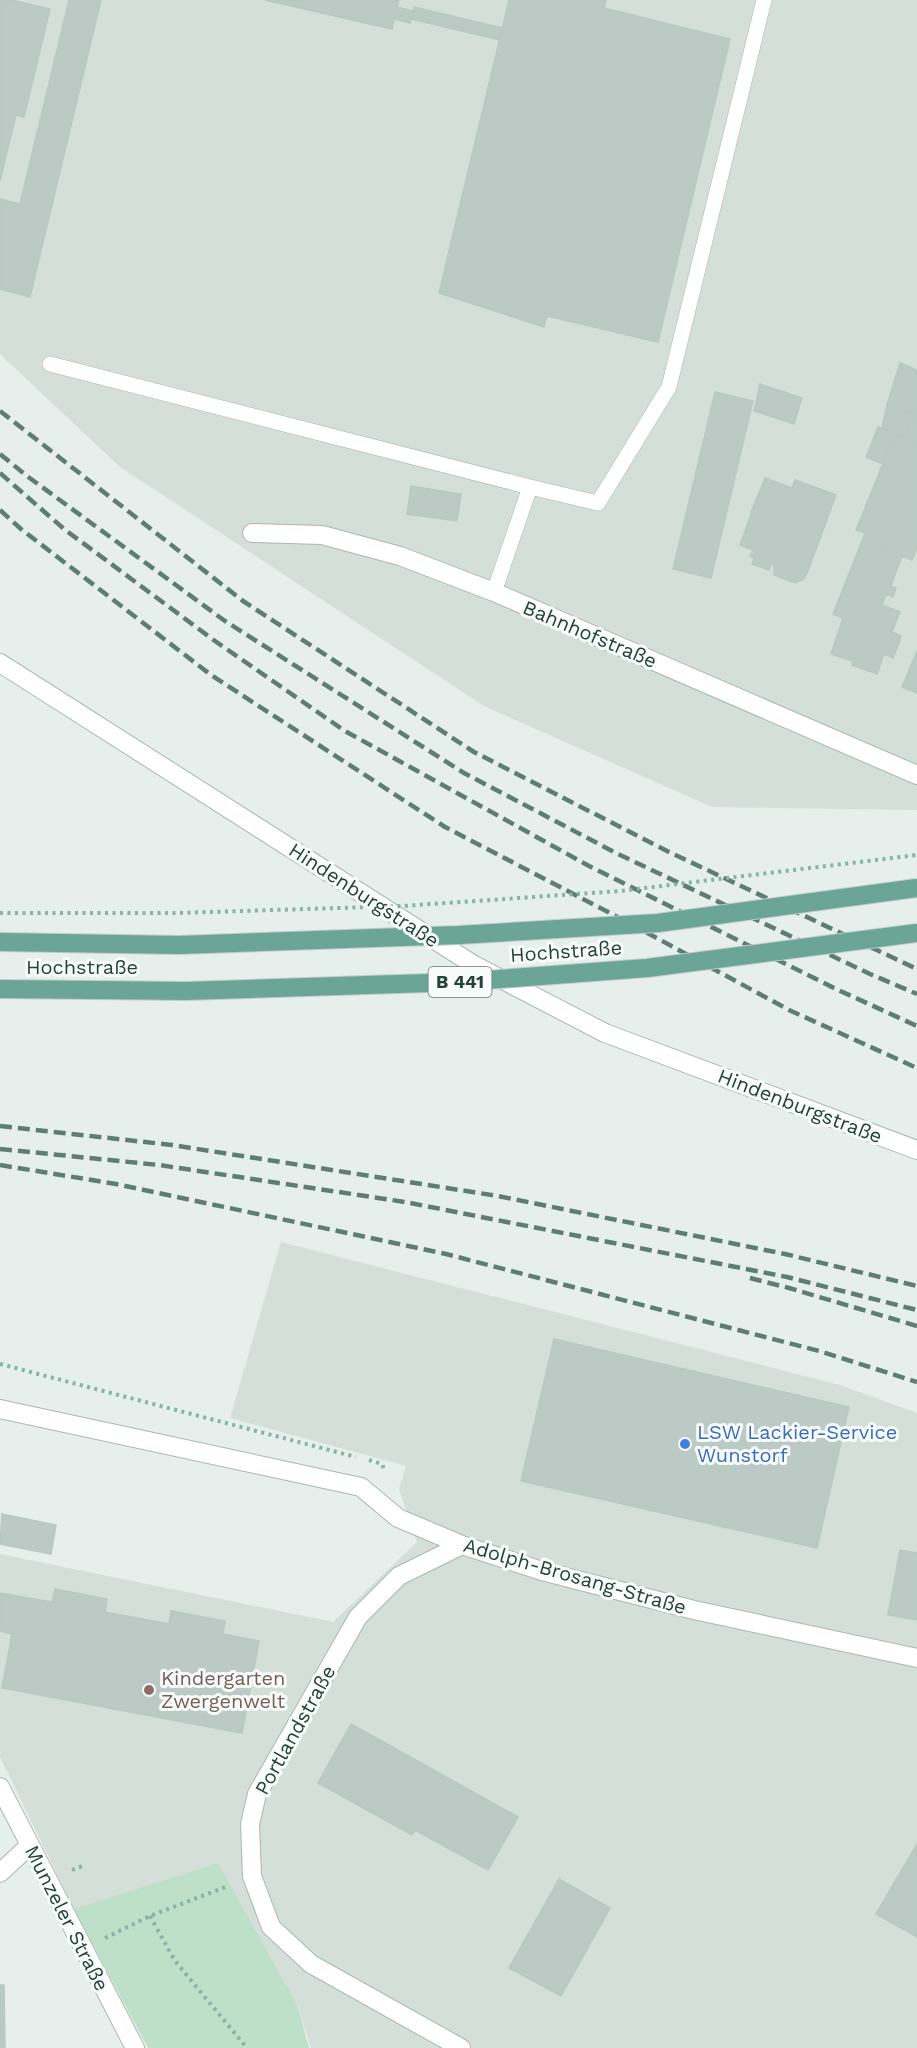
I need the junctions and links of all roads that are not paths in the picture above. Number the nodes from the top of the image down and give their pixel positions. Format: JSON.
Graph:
{"nodes":[{"id":1,"x":764,"y":0,"type":"edge"},
{"id":2,"x":50,"y":364,"type":"dead end"},
{"id":3,"x":531,"y":487,"type":"junction"},
{"id":4,"x":252,"y":533,"type":"dead end"},
{"id":5,"x":494,"y":592,"type":"junction"},
{"id":6,"x":0,"y":663,"type":"edge"},
{"id":7,"x":917,"y":775,"type":"edge"},
{"id":8,"x":917,"y":888,"type":"edge"},
{"id":9,"x":917,"y":933,"type":"edge"},
{"id":10,"x":0,"y":942,"type":"edge"},
{"id":11,"x":0,"y":989,"type":"edge"},
{"id":12,"x":917,"y":1150,"type":"edge"},
{"id":13,"x":0,"y":1409,"type":"edge"},
{"id":14,"x":462,"y":1545,"type":"junction"},
{"id":15,"x":917,"y":1658,"type":"edge"},
{"id":16,"x":0,"y":1787,"type":"edge"},
{"id":17,"x":30,"y":1845,"type":"junction"},
{"id":18,"x":0,"y":1873,"type":"edge"},
{"id":19,"x":135,"y":2048,"type":"edge"},
{"id":20,"x":461,"y":2048,"type":"edge"}],
"edges":[{"from":1,"to":3,"type":"lane"},
{"from":2,"to":3,"type":"lane"},
{"from":3,"to":5,"type":"lane"},
{"from":4,"to":5,"type":"street","name":"Bahnhofstraße"},
{"from":5,"to":7,"type":"street","name":"Bahnhofstraße"},
{"from":6,"to":12,"type":"street","name":"Hindenburgstraße"},
{"from":8,"to":10,"type":"main road","name":"Hochstraße","bridge":true},
{"from":9,"to":11,"type":"main road","name":"Hochstraße","number":"B 441","bridge":true},
{"from":13,"to":14,"type":"street","name":"Adolph-Brosang-Straße"},
{"from":14,"to":15,"type":"street","name":"Adolph-Brosang-Straße"},
{"from":14,"to":20,"type":"street","name":"Portlandstraße"},
{"from":16,"to":17,"type":"street","name":"Munzeler Straße"},
{"from":17,"to":18,"type":"street"},
{"from":17,"to":19,"type":"street","name":"Munzeler Straße"}]}
